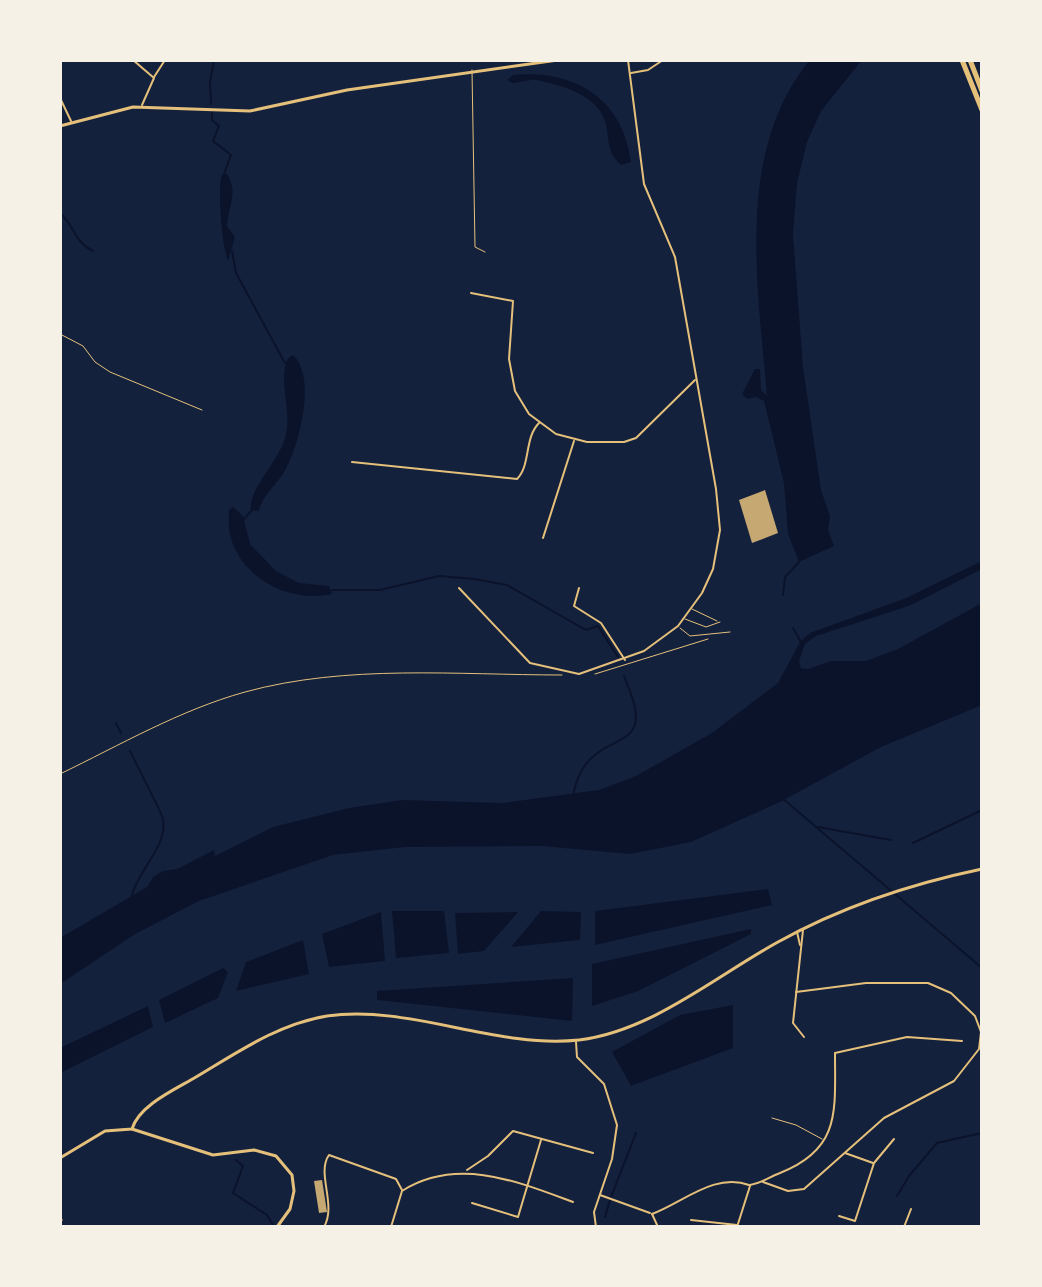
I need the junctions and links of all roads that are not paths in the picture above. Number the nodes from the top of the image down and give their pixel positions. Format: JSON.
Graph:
{"nodes":[{"id":1,"x":133,"y":60,"type":"edge"},
{"id":2,"x":165,"y":60,"type":"edge"},
{"id":3,"x":558,"y":60,"type":"edge"},
{"id":4,"x":577,"y":60,"type":"edge"},
{"id":5,"x":582,"y":60,"type":"edge"},
{"id":6,"x":628,"y":60,"type":"edge"},
{"id":7,"x":663,"y":60,"type":"edge"},
{"id":8,"x":962,"y":60,"type":"edge"},
{"id":9,"x":970,"y":60,"type":"edge"},
{"id":10,"x":472,"y":70,"type":"junction"},
{"id":11,"x":630,"y":73,"type":"junction"},
{"id":12,"x":154,"y":78,"type":"junction"},
{"id":13,"x":982,"y":91,"type":"edge"},
{"id":14,"x":60,"y":98,"type":"edge"},
{"id":15,"x":142,"y":107,"type":"junction"},
{"id":16,"x":982,"y":110,"type":"edge"},
{"id":17,"x":72,"y":123,"type":"junction"},
{"id":18,"x":60,"y":126,"type":"edge"},
{"id":19,"x":485,"y":252,"type":"dead end"},
{"id":20,"x":471,"y":293,"type":"dead end"},
{"id":21,"x":60,"y":334,"type":"edge"},
{"id":22,"x":696,"y":380,"type":"junction"},
{"id":23,"x":202,"y":410,"type":"dead end"},
{"id":24,"x":540,"y":422,"type":"junction"},
{"id":25,"x":575,"y":440,"type":"junction"},
{"id":26,"x":352,"y":462,"type":"dead end"},
{"id":27,"x":543,"y":538,"type":"dead end"},
{"id":28,"x":459,"y":588,"type":"dead end"},
{"id":29,"x":579,"y":588,"type":"dead end"},
{"id":30,"x":692,"y":609,"type":"junction"},
{"id":31,"x":685,"y":619,"type":"junction"},
{"id":32,"x":678,"y":626,"type":"junction"},
{"id":33,"x":730,"y":632,"type":"dead end"},
{"id":34,"x":625,"y":660,"type":"junction"},
{"id":35,"x":982,"y":869,"type":"edge"},
{"id":36,"x":804,"y":928,"type":"junction"},
{"id":37,"x":797,"y":932,"type":"junction"},
{"id":38,"x":801,"y":946,"type":"junction"},
{"id":39,"x":796,"y":992,"type":"junction"},
{"id":40,"x":804,"y":1037,"type":"dead end"},
{"id":41,"x":576,"y":1040,"type":"junction"},
{"id":42,"x":962,"y":1041,"type":"dead end"},
{"id":43,"x":772,"y":1118,"type":"dead end"},
{"id":44,"x":132,"y":1129,"type":"junction"},
{"id":45,"x":541,"y":1139,"type":"junction"},
{"id":46,"x":894,"y":1139,"type":"dead end"},
{"id":47,"x":825,"y":1141,"type":"junction"},
{"id":48,"x":593,"y":1153,"type":"dead end"},
{"id":49,"x":845,"y":1153,"type":"junction"},
{"id":50,"x":60,"y":1158,"type":"edge"},
{"id":51,"x":874,"y":1163,"type":"junction"},
{"id":52,"x":466,"y":1171,"type":"junction"},
{"id":53,"x":763,"y":1182,"type":"junction"},
{"id":54,"x":750,"y":1185,"type":"junction"},
{"id":55,"x":528,"y":1186,"type":"junction"},
{"id":56,"x":402,"y":1191,"type":"junction"},
{"id":57,"x":600,"y":1195,"type":"junction"},
{"id":58,"x":573,"y":1202,"type":"dead end"},
{"id":59,"x":472,"y":1203,"type":"dead end"},
{"id":60,"x":911,"y":1209,"type":"dead end"},
{"id":61,"x":652,"y":1214,"type":"junction"},
{"id":62,"x":839,"y":1216,"type":"dead end"},
{"id":63,"x":691,"y":1220,"type":"dead end"},
{"id":64,"x":737,"y":1226,"type":"edge"},
{"id":65,"x":277,"y":1227,"type":"edge"},
{"id":66,"x":324,"y":1227,"type":"edge"},
{"id":67,"x":391,"y":1227,"type":"edge"},
{"id":68,"x":596,"y":1227,"type":"edge"},
{"id":69,"x":658,"y":1227,"type":"edge"},
{"id":70,"x":904,"y":1227,"type":"edge"}],
"edges":[{"from":1,"to":12,"type":"street"},
{"from":2,"to":12,"type":"street"},
{"from":3,"to":10,"type":"main road"},
{"from":4,"to":5,"type":"lane"},
{"from":6,"to":11,"type":"street"},
{"from":7,"to":11,"type":"street"},
{"from":8,"to":16,"type":"highway"},
{"from":9,"to":13,"type":"highway"},
{"from":10,"to":15,"type":"main road"},
{"from":10,"to":19,"type":"lane"},
{"from":11,"to":22,"type":"street"},
{"from":12,"to":15,"type":"street"},
{"from":14,"to":17,"type":"street"},
{"from":15,"to":17,"type":"main road"},
{"from":17,"to":18,"type":"main road"},
{"from":20,"to":24,"type":"street"},
{"from":21,"to":23,"type":"lane"},
{"from":22,"to":25,"type":"street"},
{"from":22,"to":30,"type":"street"},
{"from":24,"to":25,"type":"street"},
{"from":24,"to":26,"type":"street"},
{"from":25,"to":27,"type":"street"},
{"from":28,"to":34,"type":"street"},
{"from":29,"to":34,"type":"street"},
{"from":30,"to":31,"type":"street"},
{"from":30,"to":31,"type":"lane"},
{"from":31,"to":32,"type":"street"},
{"from":32,"to":33,"type":"lane"},
{"from":32,"to":34,"type":"street"},
{"from":35,"to":36,"type":"main road"},
{"from":36,"to":37,"type":"main road"},
{"from":36,"to":38,"type":"street"},
{"from":37,"to":38,"type":"street"},
{"from":37,"to":41,"type":"main road"},
{"from":38,"to":39,"type":"street"},
{"from":39,"to":40,"type":"street"},
{"from":39,"to":49,"type":"street"},
{"from":41,"to":44,"type":"main road"},
{"from":41,"to":57,"type":"street"},
{"from":42,"to":47,"type":"street"},
{"from":43,"to":47,"type":"lane"},
{"from":44,"to":50,"type":"main road"},
{"from":44,"to":65,"type":"main road"},
{"from":45,"to":48,"type":"street"},
{"from":45,"to":52,"type":"street"},
{"from":45,"to":55,"type":"street"},
{"from":46,"to":51,"type":"street"},
{"from":47,"to":53,"type":"street"},
{"from":49,"to":51,"type":"street"},
{"from":49,"to":53,"type":"street"},
{"from":51,"to":62,"type":"street"},
{"from":52,"to":55,"type":"street"},
{"from":52,"to":56,"type":"street"},
{"from":53,"to":54,"type":"street"},
{"from":54,"to":61,"type":"street"},
{"from":54,"to":64,"type":"street"},
{"from":55,"to":58,"type":"street"},
{"from":55,"to":59,"type":"street"},
{"from":56,"to":66,"type":"street"},
{"from":56,"to":67,"type":"street"},
{"from":57,"to":61,"type":"street"},
{"from":57,"to":68,"type":"street"},
{"from":60,"to":70,"type":"street"},
{"from":61,"to":69,"type":"street"},
{"from":63,"to":64,"type":"street"}]}
